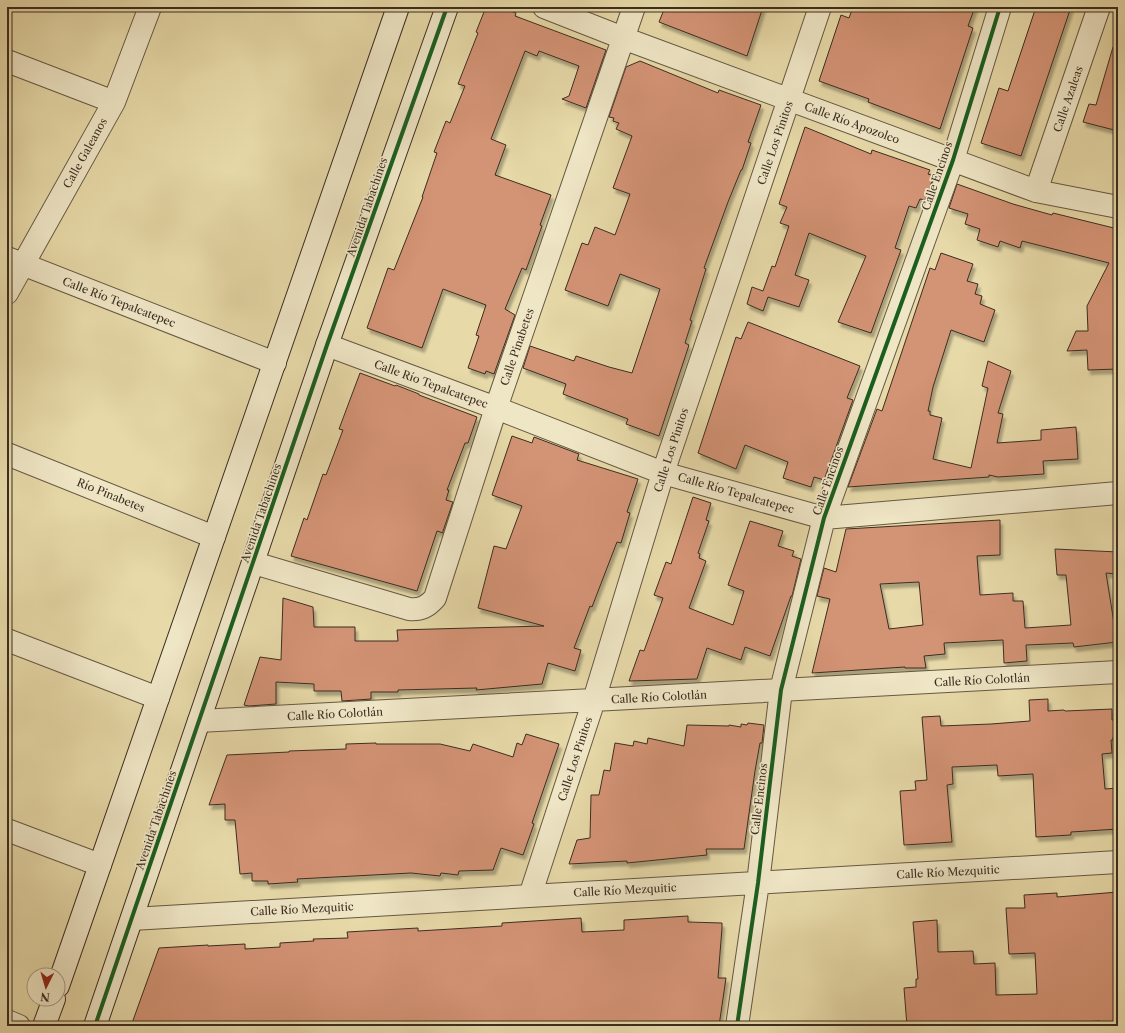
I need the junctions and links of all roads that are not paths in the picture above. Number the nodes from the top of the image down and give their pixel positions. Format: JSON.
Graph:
{"nodes":[{"id":1,"x":150,"y":7,"type":"edge"},
{"id":2,"x":398,"y":7,"type":"edge"},
{"id":3,"x":447,"y":7,"type":"edge"},
{"id":4,"x":544,"y":7,"type":"edge"},
{"id":5,"x":634,"y":7,"type":"edge"},
{"id":6,"x":820,"y":7,"type":"edge"},
{"id":7,"x":1000,"y":7,"type":"edge"},
{"id":8,"x":1099,"y":7,"type":"edge"},
{"id":9,"x":623,"y":38,"type":"junction"},
{"id":10,"x":7,"y":61,"type":"edge"},
{"id":11,"x":789,"y":100,"type":"junction"},
{"id":12,"x":114,"y":102,"type":"junction"},
{"id":13,"x":953,"y":160,"type":"junction"},
{"id":14,"x":1036,"y":192,"type":"junction"},
{"id":15,"x":1118,"y":207,"type":"edge"},
{"id":16,"x":15,"y":261,"type":"edge"},
{"id":17,"x":7,"y":293,"type":"edge"},
{"id":18,"x":328,"y":345,"type":"junction"},
{"id":19,"x":275,"y":363,"type":"junction"},
{"id":20,"x":496,"y":408,"type":"junction"},
{"id":21,"x":7,"y":454,"type":"edge"},
{"id":22,"x":663,"y":473,"type":"junction"},
{"id":23,"x":1118,"y":493,"type":"edge"},
{"id":24,"x":824,"y":518,"type":"junction"},
{"id":25,"x":214,"y":537,"type":"junction"},
{"id":26,"x":254,"y":563,"type":"junction"},
{"id":27,"x":7,"y":640,"type":"edge"},
{"id":28,"x":1118,"y":672,"type":"edge"},
{"id":29,"x":781,"y":690,"type":"junction"},
{"id":30,"x":158,"y":698,"type":"junction"},
{"id":31,"x":594,"y":700,"type":"junction"},
{"id":32,"x":199,"y":721,"type":"junction"},
{"id":33,"x":7,"y":830,"type":"edge"},
{"id":34,"x":1118,"y":862,"type":"edge"},
{"id":35,"x":100,"y":865,"type":"junction"},
{"id":36,"x":758,"y":883,"type":"junction"},
{"id":37,"x":530,"y":896,"type":"junction"},
{"id":38,"x":132,"y":918,"type":"junction"},
{"id":39,"x":65,"y":967,"type":"edge"},
{"id":40,"x":51,"y":1007,"type":"edge"},
{"id":41,"x":7,"y":1021,"type":"edge"},
{"id":42,"x":19,"y":1026,"type":"edge"},
{"id":43,"x":44,"y":1026,"type":"edge"},
{"id":44,"x":95,"y":1026,"type":"edge"},
{"id":45,"x":738,"y":1026,"type":"edge"}],
"edges":[{"from":1,"to":12,"type":"street","name":"Calle Galeanos"},
{"from":2,"to":19,"type":"street"},
{"from":3,"to":18,"type":"street","name":"Avenida Tabachines"},
{"from":4,"to":9,"type":"street","name":"Calle Río Apozolco"},
{"from":5,"to":9,"type":"street","name":"Calle Pinabetes"},
{"from":6,"to":11,"type":"street","name":"Calle Los Pinitos"},
{"from":7,"to":13,"type":"street","name":"Calle Encinos"},
{"from":8,"to":14,"type":"street","name":"Calle Azaleas"},
{"from":9,"to":11,"type":"street","name":"Calle Río Apozolco"},
{"from":9,"to":20,"type":"street","name":"Calle Pinabetes"},
{"from":10,"to":12,"type":"street"},
{"from":11,"to":13,"type":"street","name":"Calle Río Apozolco"},
{"from":11,"to":22,"type":"street","name":"Calle Los Pinitos"},
{"from":12,"to":16,"type":"street","name":"Calle Galeanos"},
{"from":13,"to":14,"type":"street","name":"Calle Río Apozolco"},
{"from":13,"to":24,"type":"street","name":"Calle Encinos"},
{"from":14,"to":15,"type":"street","name":"Calle Río Apozolco"},
{"from":16,"to":17,"type":"street","name":"Calle Galeanos"},
{"from":16,"to":19,"type":"street","name":"Calle Río Tepalcatepec"},
{"from":18,"to":20,"type":"street","name":"Calle Río Tepalcatepec"},
{"from":18,"to":26,"type":"street","name":"Avenida Tabachines"},
{"from":19,"to":25,"type":"street"},
{"from":20,"to":22,"type":"street","name":"Calle Río Tepalcatepec"},
{"from":20,"to":26,"type":"street","name":"Calle Pinabetes"},
{"from":21,"to":25,"type":"street","name":"Río Pinabetes"},
{"from":22,"to":24,"type":"street","name":"Calle Río Tepalcatepec"},
{"from":22,"to":31,"type":"street","name":"Calle Los Pinitos"},
{"from":23,"to":24,"type":"street","name":"Calle Río Tepalcatepec"},
{"from":24,"to":29,"type":"street","name":"Calle Encinos"},
{"from":25,"to":30,"type":"street"},
{"from":26,"to":32,"type":"street","name":"Avenida Tabachines"},
{"from":27,"to":30,"type":"street"},
{"from":28,"to":29,"type":"street","name":"Calle Río Colotlán"},
{"from":29,"to":31,"type":"street","name":"Calle Río Colotlán"},
{"from":29,"to":36,"type":"street","name":"Calle Encinos"},
{"from":30,"to":35,"type":"street"},
{"from":31,"to":32,"type":"street","name":"Calle Río Colotlán"},
{"from":31,"to":37,"type":"street","name":"Calle Los Pinitos"},
{"from":32,"to":38,"type":"street","name":"Avenida Tabachines"},
{"from":33,"to":35,"type":"street"},
{"from":34,"to":36,"type":"street","name":"Calle Río Mezquitic"},
{"from":35,"to":39,"type":"street"},
{"from":36,"to":37,"type":"street","name":"Calle Río Mezquitic"},
{"from":36,"to":45,"type":"street","name":"Calle Encinos"},
{"from":37,"to":38,"type":"street","name":"Calle Río Mezquitic"},
{"from":38,"to":44,"type":"street","name":"Avenida Tabachines"},
{"from":40,"to":43,"type":"street"},
{"from":41,"to":42,"type":"street"}]}
